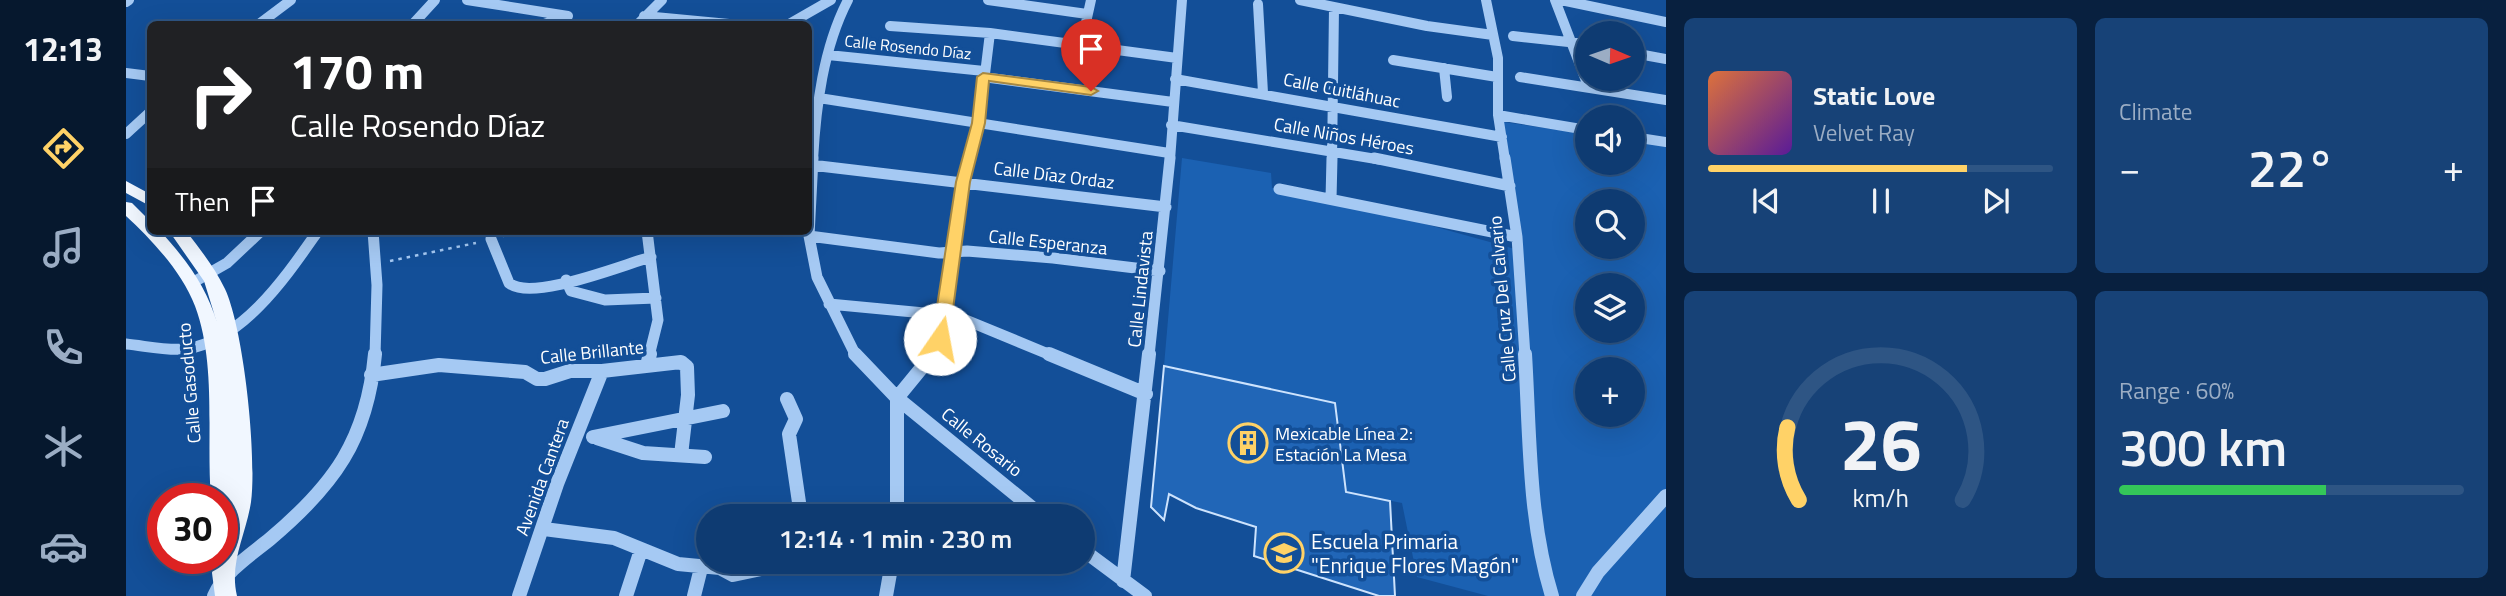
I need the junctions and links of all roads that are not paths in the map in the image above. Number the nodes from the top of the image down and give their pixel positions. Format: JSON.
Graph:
{"nodes":[{"id":1,"x":291,"y":0,"type":"edge"},
{"id":2,"x":435,"y":0,"type":"edge"},
{"id":3,"x":467,"y":0,"type":"edge"},
{"id":4,"x":662,"y":0,"type":"edge"},
{"id":5,"x":831,"y":0,"type":"edge"},
{"id":6,"x":848,"y":0,"type":"edge"},
{"id":7,"x":988,"y":0,"type":"edge"},
{"id":8,"x":1091,"y":0,"type":"edge"},
{"id":9,"x":1182,"y":0,"type":"edge"},
{"id":10,"x":1300,"y":0,"type":"edge"},
{"id":11,"x":1486,"y":0,"type":"edge"},
{"id":12,"x":1558,"y":0,"type":"edge"},
{"id":13,"x":1258,"y":4,"type":"dead end"},
{"id":14,"x":1334,"y":8,"type":"junction"},
{"id":15,"x":1087,"y":14,"type":"junction"},
{"id":16,"x":644,"y":16,"type":"junction"},
{"id":17,"x":263,"y":21,"type":"edge"},
{"id":18,"x":416,"y":21,"type":"edge"},
{"id":19,"x":553,"y":21,"type":"edge"},
{"id":20,"x":640,"y":21,"type":"edge"},
{"id":21,"x":697,"y":21,"type":"edge"},
{"id":22,"x":794,"y":21,"type":"edge"},
{"id":23,"x":1666,"y":22,"type":"edge"},
{"id":24,"x":890,"y":26,"type":"dead end"},
{"id":25,"x":990,"y":33,"type":"junction"},
{"id":26,"x":1493,"y":35,"type":"junction"},
{"id":27,"x":1513,"y":36,"type":"dead end"},
{"id":28,"x":1571,"y":44,"type":"junction"},
{"id":29,"x":1575,"y":44,"type":"edge"},
{"id":30,"x":1081,"y":45,"type":"junction"},
{"id":31,"x":828,"y":54,"type":"junction"},
{"id":32,"x":1575,"y":54,"type":"edge"},
{"id":33,"x":1645,"y":55,"type":"edge"},
{"id":34,"x":1177,"y":58,"type":"junction"},
{"id":35,"x":1666,"y":59,"type":"edge"},
{"id":36,"x":1393,"y":60,"type":"dead end"},
{"id":37,"x":1444,"y":68,"type":"junction"},
{"id":38,"x":126,"y":73,"type":"edge"},
{"id":39,"x":984,"y":74,"type":"junction"},
{"id":40,"x":147,"y":76,"type":"edge"},
{"id":41,"x":1497,"y":77,"type":"junction"},
{"id":42,"x":1520,"y":77,"type":"dead end"},
{"id":43,"x":1175,"y":79,"type":"junction"},
{"id":44,"x":1575,"y":84,"type":"edge"},
{"id":45,"x":1616,"y":91,"type":"edge"},
{"id":46,"x":1263,"y":93,"type":"junction"},
{"id":47,"x":1447,"y":97,"type":"dead end"},
{"id":48,"x":820,"y":99,"type":"junction"},
{"id":49,"x":1666,"y":100,"type":"edge"},
{"id":50,"x":1173,"y":102,"type":"junction"},
{"id":51,"x":1334,"y":106,"type":"junction"},
{"id":52,"x":147,"y":115,"type":"edge"},
{"id":53,"x":1498,"y":115,"type":"junction"},
{"id":54,"x":979,"y":123,"type":"junction"},
{"id":55,"x":1171,"y":124,"type":"junction"},
{"id":56,"x":1575,"y":128,"type":"edge"},
{"id":57,"x":126,"y":134,"type":"edge"},
{"id":58,"x":1502,"y":137,"type":"junction"},
{"id":59,"x":1645,"y":139,"type":"edge"},
{"id":60,"x":1666,"y":142,"type":"edge"},
{"id":61,"x":1333,"y":150,"type":"junction"},
{"id":62,"x":1169,"y":153,"type":"junction"},
{"id":63,"x":812,"y":158,"type":"edge"},
{"id":64,"x":812,"y":165,"type":"edge"},
{"id":65,"x":963,"y":182,"type":"junction"},
{"id":66,"x":126,"y":186,"type":"edge"},
{"id":67,"x":1510,"y":186,"type":"junction"},
{"id":68,"x":1279,"y":189,"type":"dead end"},
{"id":69,"x":147,"y":199,"type":"edge"},
{"id":70,"x":1332,"y":199,"type":"junction"},
{"id":71,"x":126,"y":207,"type":"edge"},
{"id":72,"x":1166,"y":207,"type":"junction"},
{"id":73,"x":147,"y":227,"type":"edge"},
{"id":74,"x":155,"y":235,"type":"edge"},
{"id":75,"x":179,"y":235,"type":"edge"},
{"id":76,"x":257,"y":235,"type":"edge"},
{"id":77,"x":315,"y":235,"type":"edge"},
{"id":78,"x":373,"y":235,"type":"edge"},
{"id":79,"x":648,"y":235,"type":"edge"},
{"id":80,"x":809,"y":236,"type":"joint"},
{"id":81,"x":1517,"y":237,"type":"junction"},
{"id":82,"x":491,"y":239,"type":"road end"},
{"id":83,"x":953,"y":253,"type":"junction"},
{"id":84,"x":651,"y":257,"type":"junction"},
{"id":85,"x":1160,"y":271,"type":"junction"},
{"id":86,"x":200,"y":279,"type":"junction"},
{"id":87,"x":566,"y":280,"type":"junction"},
{"id":88,"x":656,"y":298,"type":"junction"},
{"id":89,"x":829,"y":304,"type":"junction"},
{"id":90,"x":946,"y":314,"type":"junction"},
{"id":91,"x":219,"y":336,"type":"junction"},
{"id":92,"x":126,"y":344,"type":"edge"},
{"id":93,"x":647,"y":365,"type":"junction"},
{"id":94,"x":603,"y":371,"type":"junction"},
{"id":95,"x":372,"y":375,"type":"junction"},
{"id":96,"x":1146,"y":394,"type":"junction"},
{"id":97,"x":787,"y":398,"type":"dead end"},
{"id":98,"x":897,"y":398,"type":"junction"},
{"id":99,"x":723,"y":411,"type":"dead end"},
{"id":100,"x":685,"y":418,"type":"junction"},
{"id":101,"x":576,"y":437,"type":"junction"},
{"id":102,"x":593,"y":437,"type":"junction"},
{"id":103,"x":681,"y":455,"type":"junction"},
{"id":104,"x":705,"y":457,"type":"dead end"},
{"id":105,"x":222,"y":483,"type":"edge"},
{"id":106,"x":1666,"y":496,"type":"edge"},
{"id":107,"x":800,"y":504,"type":"edge"},
{"id":108,"x":897,"y":504,"type":"edge"},
{"id":109,"x":1027,"y":504,"type":"edge"},
{"id":110,"x":238,"y":509,"type":"edge"},
{"id":111,"x":544,"y":529,"type":"junction"},
{"id":112,"x":641,"y":550,"type":"junction"},
{"id":113,"x":1095,"y":559,"type":"edge"},
{"id":114,"x":696,"y":567,"type":"edge"},
{"id":115,"x":700,"y":574,"type":"edge"},
{"id":116,"x":890,"y":574,"type":"edge"},
{"id":117,"x":1123,"y":581,"type":"junction"},
{"id":118,"x":220,"y":591,"type":"edge"},
{"id":119,"x":519,"y":596,"type":"edge"},
{"id":120,"x":626,"y":596,"type":"edge"},
{"id":121,"x":694,"y":596,"type":"edge"},
{"id":122,"x":886,"y":596,"type":"edge"},
{"id":123,"x":1145,"y":596,"type":"edge"},
{"id":124,"x":1552,"y":596,"type":"edge"},
{"id":125,"x":1583,"y":596,"type":"edge"}],
"edges":[{"from":1,"to":17,"type":"street"},
{"from":2,"to":18,"type":"street"},
{"from":3,"to":19,"type":"street"},
{"from":4,"to":16,"type":"street"},
{"from":5,"to":22,"type":"street"},
{"from":6,"to":31,"type":"street","name":"Calle Rosario"},
{"from":7,"to":15,"type":"street"},
{"from":8,"to":15,"type":"street"},
{"from":9,"to":34,"type":"street","name":"Calle Lindavista"},
{"from":10,"to":14,"type":"street"},
{"from":11,"to":26,"type":"street","name":"Calle Cruz Del Calvario"},
{"from":12,"to":23,"type":"street"},
{"from":12,"to":28,"type":"street"},
{"from":13,"to":46,"type":"street"},
{"from":14,"to":26,"type":"street"},
{"from":14,"to":51,"type":"street"},
{"from":15,"to":30,"type":"street"},
{"from":16,"to":20,"type":"street"},
{"from":16,"to":21,"type":"street"},
{"from":24,"to":25,"type":"street"},
{"from":25,"to":30,"type":"street"},
{"from":25,"to":39,"type":"street"},
{"from":26,"to":41,"type":"street","name":"Calle Cruz Del Calvario"},
{"from":27,"to":28,"type":"street"},
{"from":28,"to":29,"type":"street"},
{"from":28,"to":32,"type":"street"},
{"from":30,"to":34,"type":"street"},
{"from":31,"to":39,"type":"street","name":"Calle Rosendo Díaz"},
{"from":31,"to":48,"type":"street","name":"Calle Rosario"},
{"from":33,"to":35,"type":"street"},
{"from":34,"to":43,"type":"street","name":"Calle Lindavista"},
{"from":36,"to":37,"type":"street"},
{"from":37,"to":41,"type":"street"},
{"from":37,"to":47,"type":"street"},
{"from":38,"to":40,"type":"street"},
{"from":39,"to":50,"type":"street","name":"Calle Rosendo Díaz"},
{"from":39,"to":54,"type":"street"},
{"from":41,"to":53,"type":"street","name":"Calle Cruz Del Calvario"},
{"from":42,"to":44,"type":"street"},
{"from":43,"to":46,"type":"street","name":"Calle Cuitláhuac"},
{"from":43,"to":50,"type":"street","name":"Calle Lindavista"},
{"from":45,"to":49,"type":"street"},
{"from":46,"to":51,"type":"street","name":"Calle Cuitláhuac"},
{"from":48,"to":54,"type":"street"},
{"from":48,"to":63,"type":"street","name":"Calle Rosario"},
{"from":50,"to":55,"type":"street","name":"Calle Lindavista"},
{"from":51,"to":58,"type":"street","name":"Calle Cuitláhuac"},
{"from":51,"to":61,"type":"street"},
{"from":52,"to":57,"type":"street"},
{"from":53,"to":56,"type":"street"},
{"from":53,"to":58,"type":"street","name":"Calle Cruz Del Calvario"},
{"from":54,"to":62,"type":"street"},
{"from":54,"to":65,"type":"street"},
{"from":55,"to":61,"type":"street","name":"Calle Niños Héroes"},
{"from":55,"to":62,"type":"street","name":"Calle Lindavista"},
{"from":58,"to":67,"type":"street","name":"Calle Cruz Del Calvario"},
{"from":59,"to":60,"type":"street"},
{"from":61,"to":67,"type":"street","name":"Calle Niños Héroes"},
{"from":61,"to":70,"type":"street"},
{"from":62,"to":72,"type":"street","name":"Calle Lindavista"},
{"from":64,"to":65,"type":"street","name":"Calle Díaz Ordaz"},
{"from":65,"to":72,"type":"street","name":"Calle Díaz Ordaz"},
{"from":65,"to":83,"type":"street"},
{"from":66,"to":69,"type":"main road"},
{"from":67,"to":81,"type":"street","name":"Calle Cruz Del Calvario"},
{"from":68,"to":70,"type":"street"},
{"from":70,"to":81,"type":"street"},
{"from":71,"to":73,"type":"main road","name":"Calle Gasoducto"},
{"from":72,"to":85,"type":"street","name":"Calle Lindavista"},
{"from":74,"to":86,"type":"main road","name":"Calle Gasoducto"},
{"from":75,"to":86,"type":"main road","name":"Calle Gasoducto"},
{"from":76,"to":86,"type":"street"},
{"from":77,"to":91,"type":"street"},
{"from":78,"to":95,"type":"street"},
{"from":79,"to":84,"type":"street"},
{"from":80,"to":83,"type":"street","name":"Calle Esperanza"},
{"from":80,"to":89,"type":"street","name":"Calle Rosario"},
{"from":81,"to":124,"type":"street","name":"Calle Cruz Del Calvario"},
{"from":82,"to":87,"type":"street"},
{"from":83,"to":85,"type":"street","name":"Calle Esperanza"},
{"from":83,"to":90,"type":"street"},
{"from":84,"to":87,"type":"street"},
{"from":84,"to":88,"type":"street"},
{"from":85,"to":96,"type":"street","name":"Calle Lindavista"},
{"from":86,"to":91,"type":"main road","name":"Calle Gasoducto"},
{"from":87,"to":88,"type":"street"},
{"from":88,"to":93,"type":"street"},
{"from":89,"to":90,"type":"street"},
{"from":89,"to":98,"type":"street","name":"Calle Rosario"},
{"from":90,"to":96,"type":"street"},
{"from":90,"to":98,"type":"street"},
{"from":91,"to":92,"type":"street"},
{"from":91,"to":105,"type":"main road","name":"Calle Gasoducto"},
{"from":91,"to":110,"type":"main road","name":"Calle Gasoducto"},
{"from":93,"to":94,"type":"street","name":"Calle Brillante"},
{"from":93,"to":100,"type":"street","name":"Calle Brillante"},
{"from":94,"to":95,"type":"street","name":"Calle Brillante"},
{"from":94,"to":101,"type":"street","name":"Avenida Cantera"},
{"from":95,"to":118,"type":"street"},
{"from":96,"to":117,"type":"street","name":"Calle Lindavista"},
{"from":97,"to":107,"type":"street"},
{"from":98,"to":108,"type":"street"},
{"from":98,"to":109,"type":"street","name":"Calle Rosario"},
{"from":99,"to":100,"type":"street"},
{"from":100,"to":102,"type":"street"},
{"from":100,"to":103,"type":"street","name":"Calle Brillante"},
{"from":101,"to":102,"type":"street"},
{"from":101,"to":111,"type":"street","name":"Avenida Cantera"},
{"from":102,"to":103,"type":"street"},
{"from":103,"to":104,"type":"street"},
{"from":106,"to":125,"type":"street"},
{"from":111,"to":112,"type":"street"},
{"from":111,"to":119,"type":"street","name":"Avenida Cantera"},
{"from":112,"to":114,"type":"street"},
{"from":112,"to":120,"type":"street"},
{"from":113,"to":117,"type":"street"},
{"from":115,"to":121,"type":"street"},
{"from":116,"to":122,"type":"street"},
{"from":117,"to":123,"type":"street"}]}
